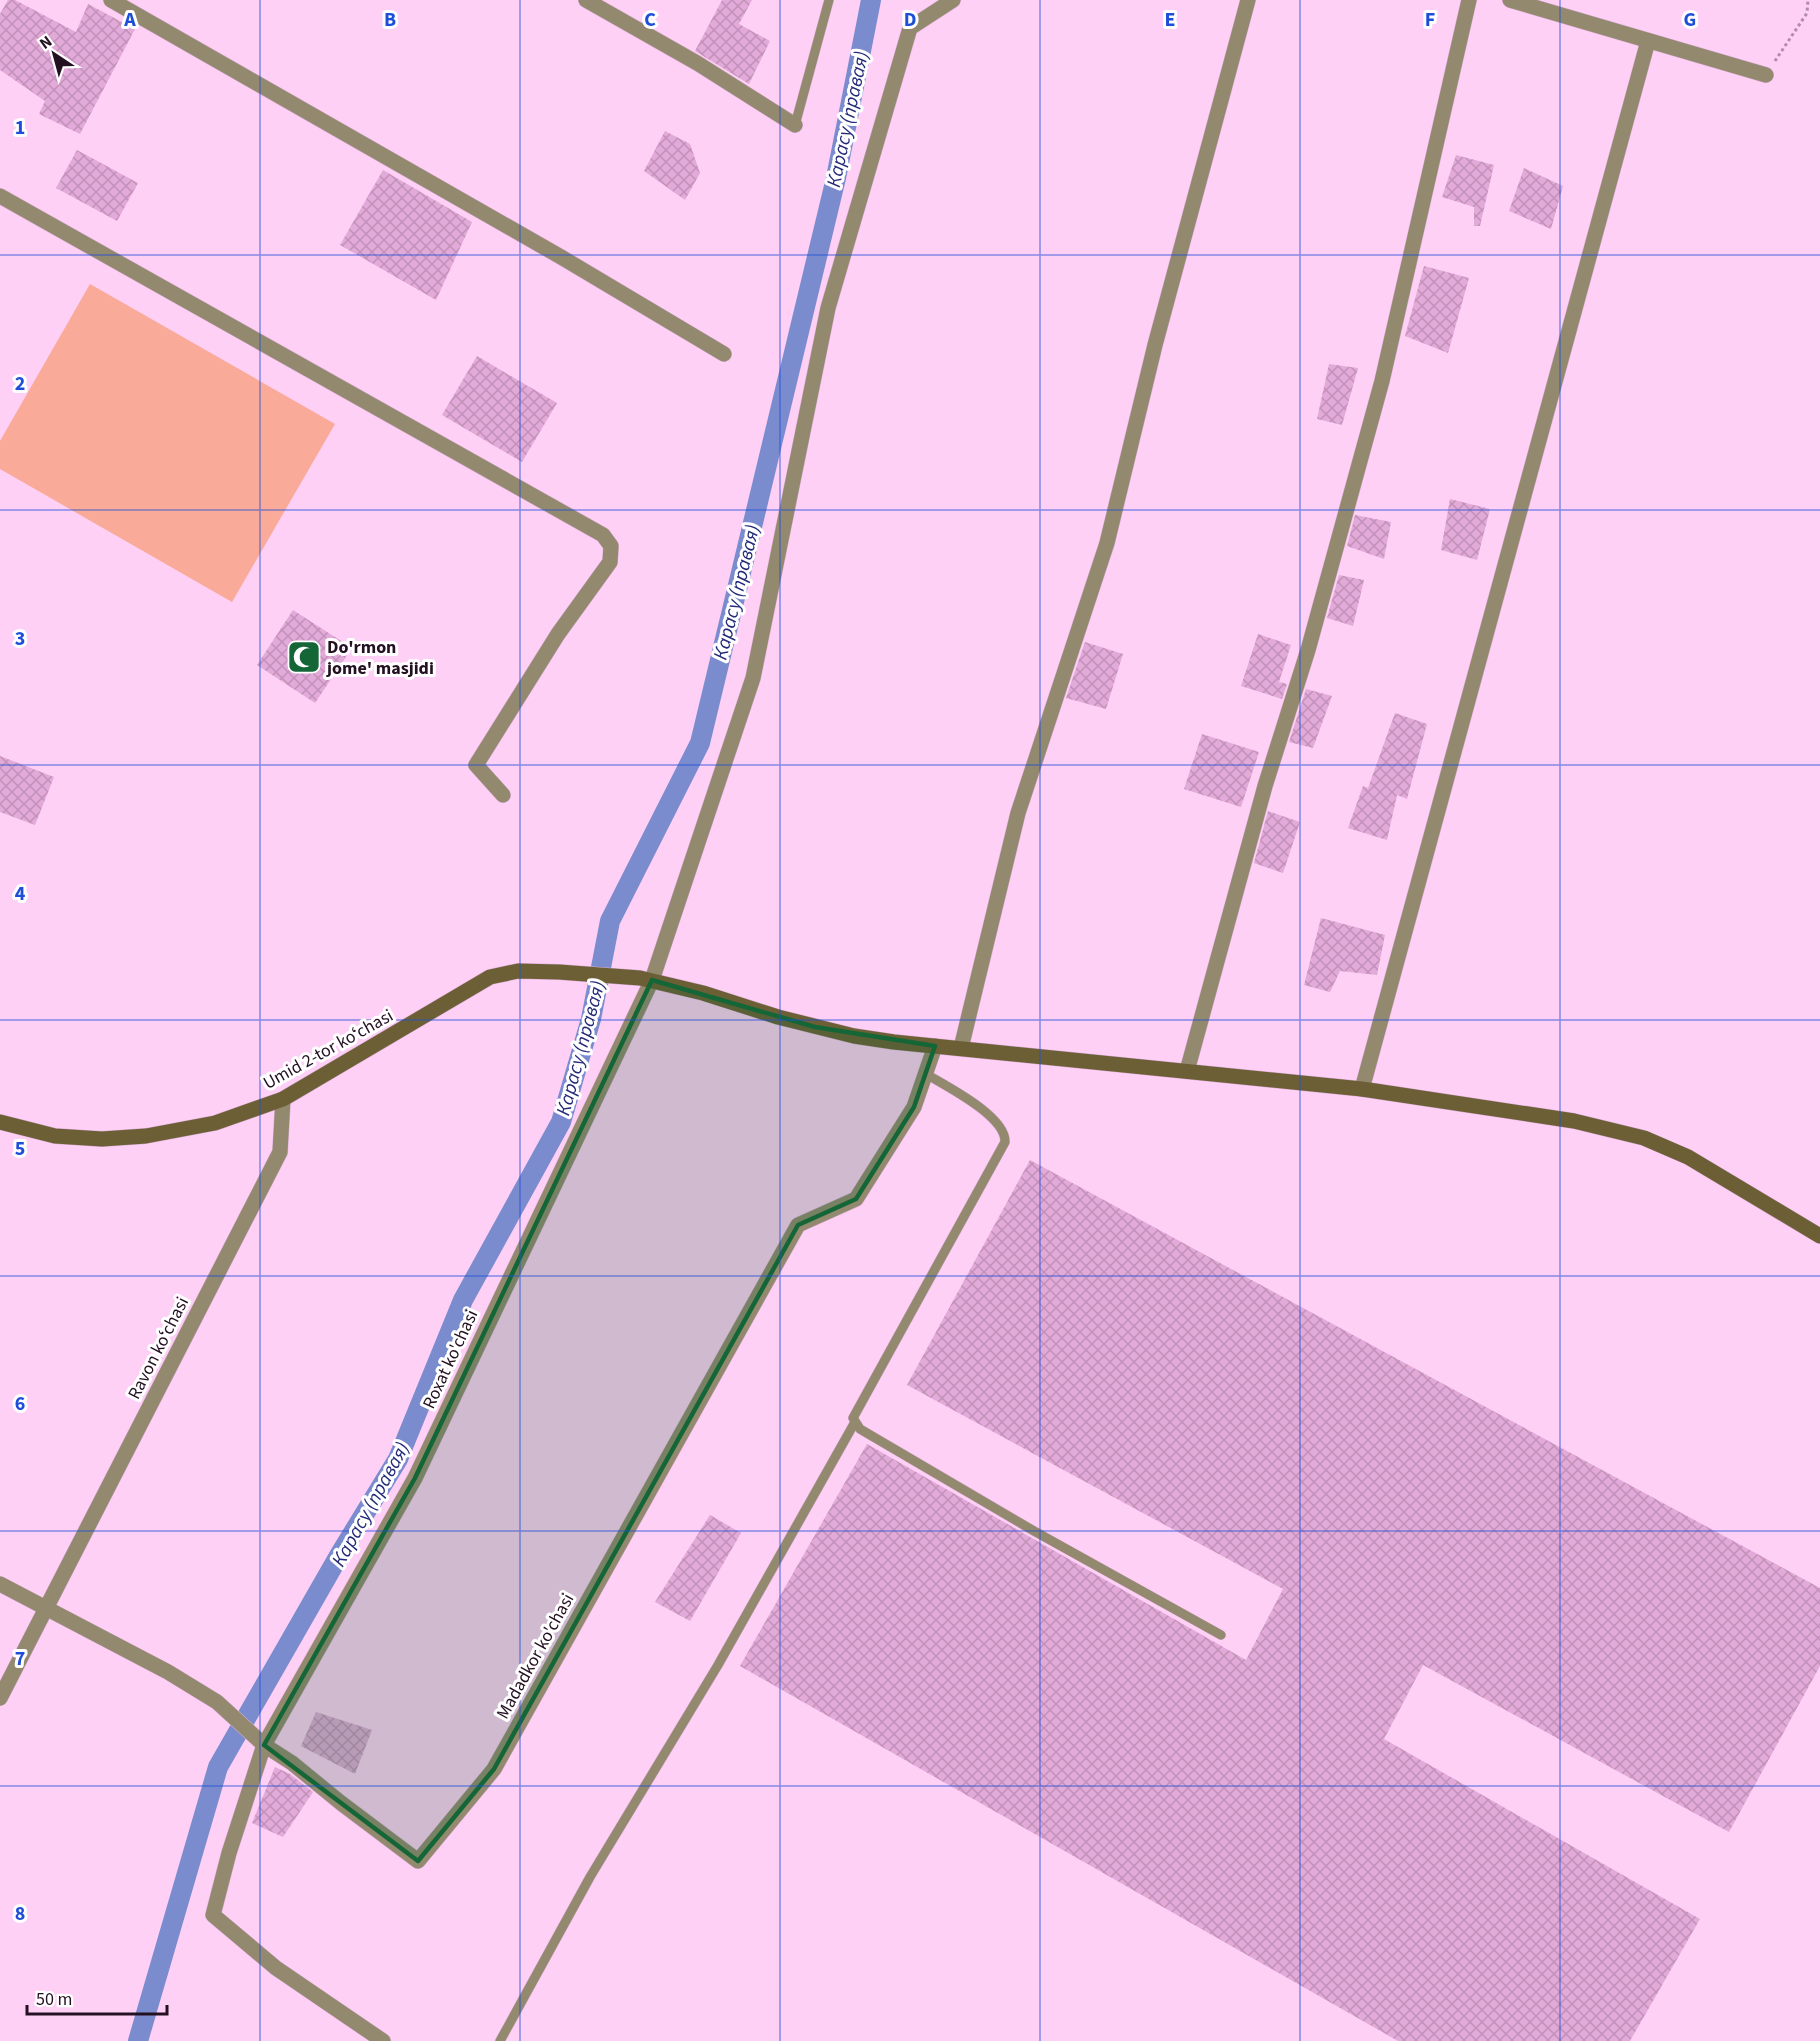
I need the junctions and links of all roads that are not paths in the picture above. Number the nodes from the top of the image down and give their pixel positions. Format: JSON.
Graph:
{"nodes":[{"id":1,"x":111,"y":0,"type":"edge"},
{"id":2,"x":586,"y":0,"type":"edge"},
{"id":3,"x":830,"y":0,"type":"edge"},
{"id":4,"x":953,"y":0,"type":"edge"},
{"id":5,"x":1248,"y":0,"type":"edge"},
{"id":6,"x":1468,"y":0,"type":"edge"},
{"id":7,"x":1510,"y":0,"type":"edge"},
{"id":8,"x":1648,"y":41,"type":"junction"},
{"id":9,"x":1766,"y":75,"type":"road end"},
{"id":10,"x":795,"y":125,"type":"joint"},
{"id":11,"x":0,"y":196,"type":"edge"},
{"id":12,"x":724,"y":354,"type":"dead end"},
{"id":13,"x":503,"y":795,"type":"dead end"},
{"id":14,"x":646,"y":979,"type":"junction"},
{"id":15,"x":936,"y":1046,"type":"junction"},
{"id":16,"x":961,"y":1048,"type":"junction"},
{"id":17,"x":1187,"y":1071,"type":"junction"},
{"id":18,"x":926,"y":1074,"type":"junction"},
{"id":19,"x":1362,"y":1089,"type":"junction"},
{"id":20,"x":283,"y":1099,"type":"junction"},
{"id":21,"x":0,"y":1122,"type":"edge"},
{"id":22,"x":1820,"y":1236,"type":"edge"},
{"id":23,"x":855,"y":1422,"type":"junction"},
{"id":24,"x":0,"y":1584,"type":"edge"},
{"id":25,"x":46,"y":1608,"type":"junction"},
{"id":26,"x":1221,"y":1635,"type":"dead end"},
{"id":27,"x":0,"y":1698,"type":"edge"},
{"id":28,"x":264,"y":1745,"type":"junction"},
{"id":29,"x":383,"y":2041,"type":"edge"},
{"id":30,"x":500,"y":2041,"type":"edge"}],
"edges":[{"from":1,"to":12,"type":"street"},
{"from":2,"to":10,"type":"street"},
{"from":3,"to":10,"type":"lane"},
{"from":4,"to":14,"type":"street","name":"Roxat ko'chasi"},
{"from":5,"to":16,"type":"street"},
{"from":6,"to":17,"type":"street"},
{"from":7,"to":8,"type":"street"},
{"from":8,"to":9,"type":"street"},
{"from":8,"to":19,"type":"street"},
{"from":11,"to":13,"type":"street"},
{"from":14,"to":15,"type":"main road","name":"Umid 2-tor koʻchasi"},
{"from":14,"to":20,"type":"main road","name":"Umid 2-tor koʻchasi"},
{"from":14,"to":28,"type":"street","name":"Roxat ko'chasi"},
{"from":15,"to":16,"type":"main road","name":"Umid 2-tor koʻchasi"},
{"from":15,"to":18,"type":"street","name":"Madadkor ko'chasi"},
{"from":16,"to":17,"type":"main road","name":"Umid 2-tor koʻchasi"},
{"from":17,"to":19,"type":"main road","name":"Umid 2-tor koʻchasi"},
{"from":18,"to":23,"type":"lane"},
{"from":18,"to":28,"type":"street","name":"Madadkor ko'chasi"},
{"from":19,"to":22,"type":"main road","name":"Umid 2-tor koʻchasi"},
{"from":20,"to":21,"type":"main road","name":"Umid 2-tor koʻchasi"},
{"from":20,"to":25,"type":"street","name":"Ravon koʻchasi"},
{"from":23,"to":26,"type":"lane"},
{"from":23,"to":30,"type":"lane"},
{"from":24,"to":25,"type":"street","name":"Madadkor ko'chasi"},
{"from":25,"to":27,"type":"street","name":"Ravon koʻchasi"},
{"from":25,"to":28,"type":"street","name":"Madadkor ko'chasi"},
{"from":28,"to":29,"type":"street","name":"Roxat ko'chasi"}]}
